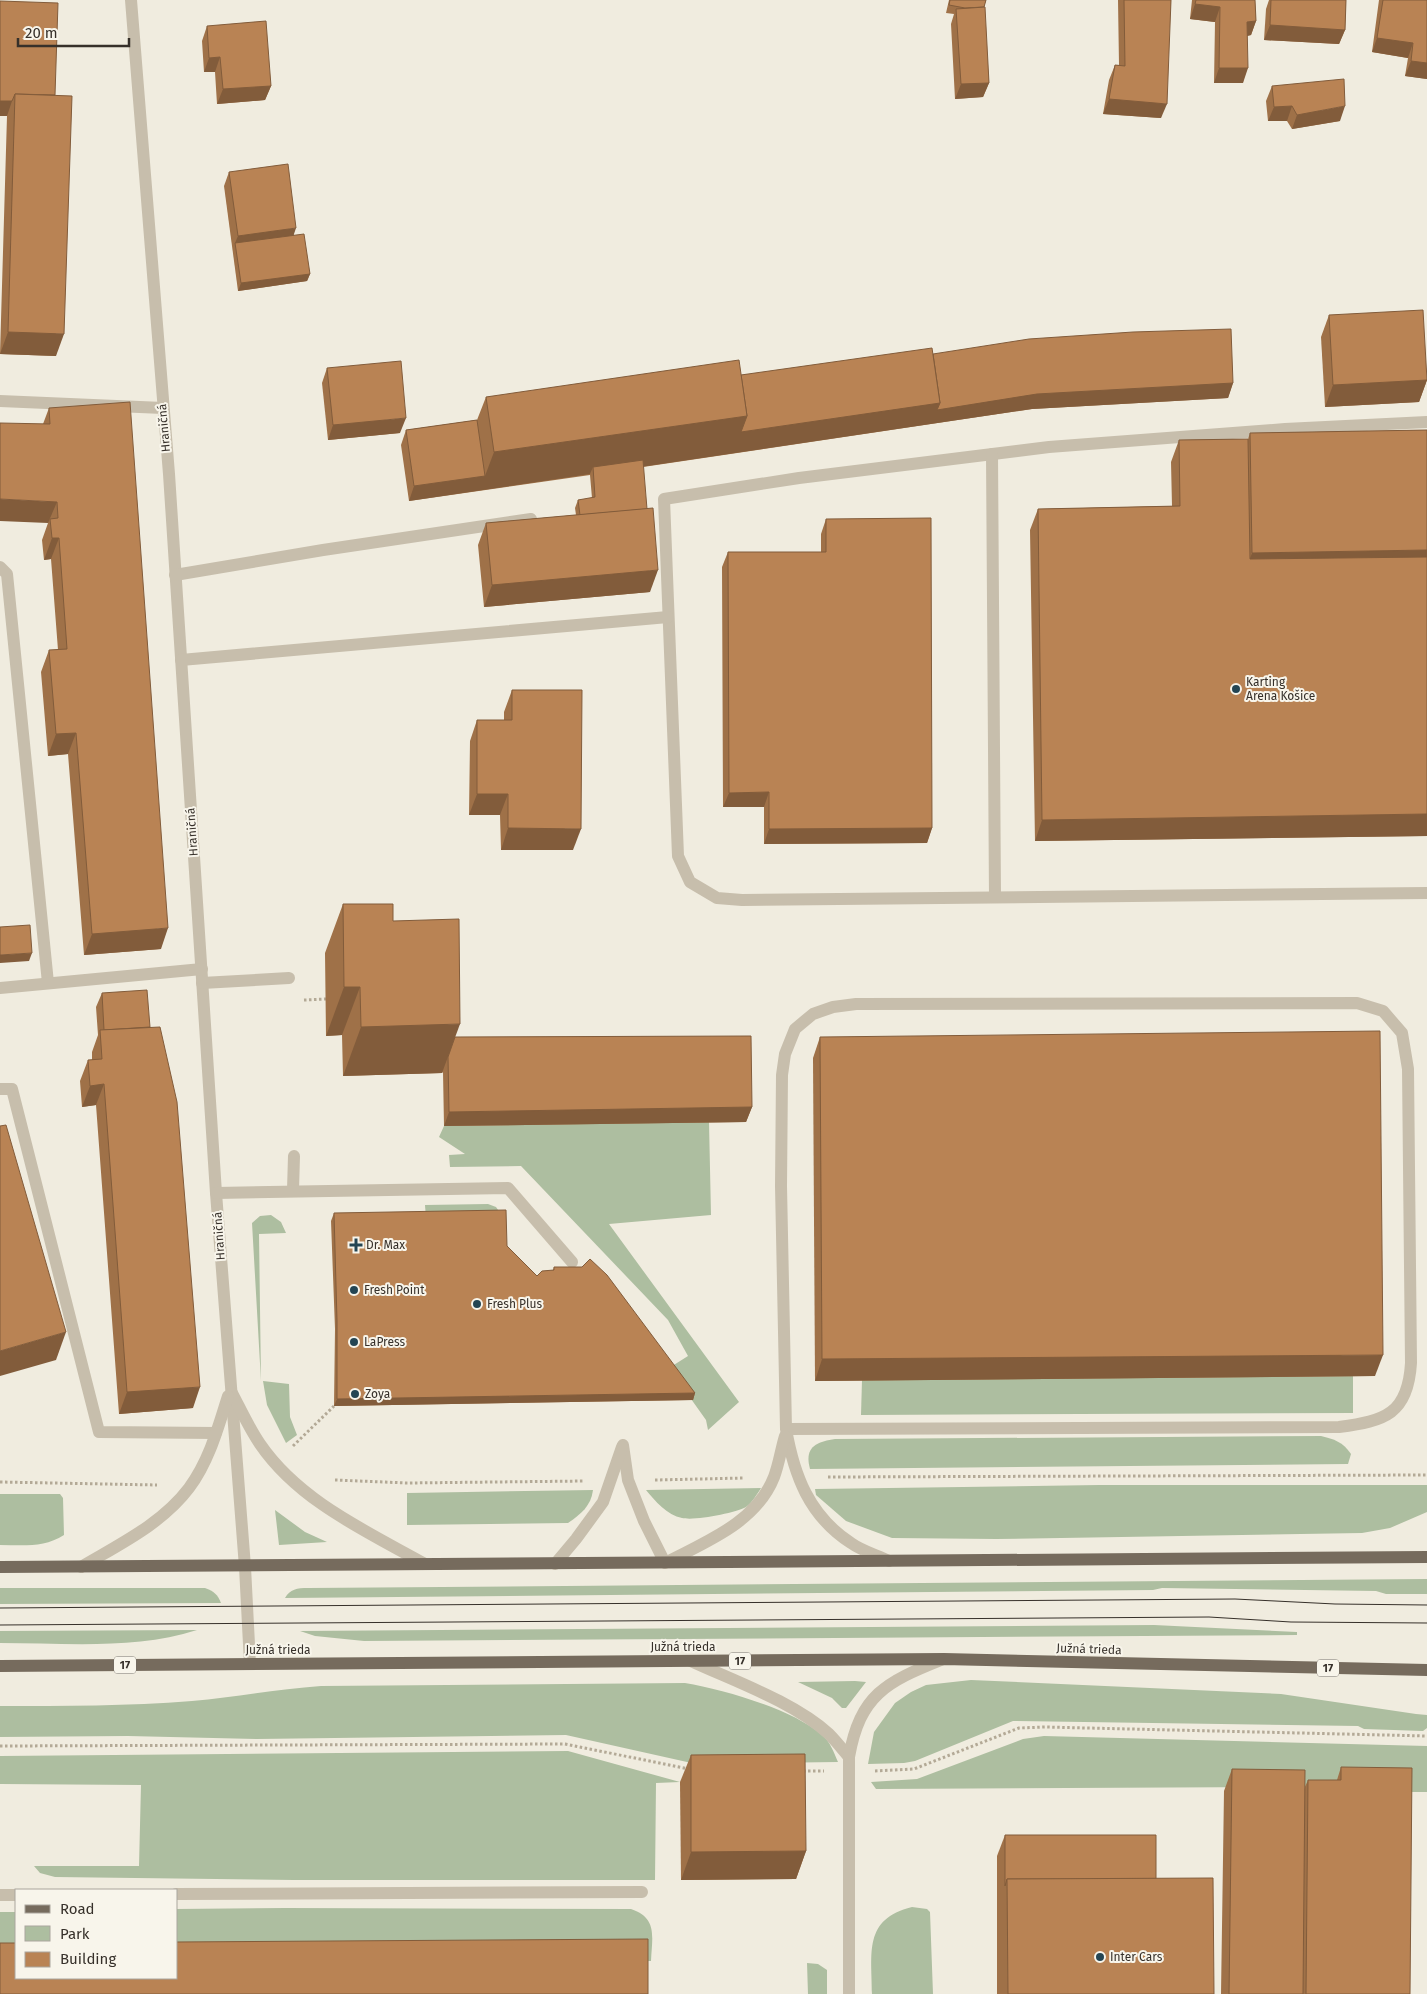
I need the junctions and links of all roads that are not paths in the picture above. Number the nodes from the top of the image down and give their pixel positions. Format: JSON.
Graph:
{"nodes":[{"id":1,"x":130,"y":0,"type":"edge"},
{"id":2,"x":0,"y":401,"type":"edge"},
{"id":3,"x":163,"y":408,"type":"junction"},
{"id":4,"x":1427,"y":422,"type":"edge"},
{"id":5,"x":992,"y":454,"type":"junction"},
{"id":6,"x":531,"y":518,"type":"edge"},
{"id":7,"x":0,"y":567,"type":"edge"},
{"id":8,"x":175,"y":575,"type":"junction"},
{"id":9,"x":668,"y":617,"type":"junction"},
{"id":10,"x":181,"y":660,"type":"junction"},
{"id":11,"x":1427,"y":893,"type":"edge"},
{"id":12,"x":995,"y":897,"type":"junction"},
{"id":13,"x":202,"y":969,"type":"junction"},
{"id":14,"x":289,"y":978,"type":"dead end"},
{"id":15,"x":48,"y":983,"type":"junction"},
{"id":16,"x":202,"y":983,"type":"junction"},
{"id":17,"x":0,"y":988,"type":"edge"},
{"id":18,"x":0,"y":1089,"type":"edge"},
{"id":19,"x":294,"y":1156,"type":"dead end"},
{"id":20,"x":293,"y":1190,"type":"junction"},
{"id":21,"x":216,"y":1193,"type":"junction"},
{"id":22,"x":572,"y":1262,"type":"dead end"},
{"id":23,"x":230,"y":1389,"type":"junction"},
{"id":24,"x":786,"y":1428,"type":"junction"},
{"id":25,"x":216,"y":1434,"type":"junction"},
{"id":26,"x":1427,"y":1557,"type":"edge"},
{"id":27,"x":889,"y":1561,"type":"junction"},
{"id":28,"x":665,"y":1563,"type":"junction"},
{"id":29,"x":425,"y":1564,"type":"junction"},
{"id":30,"x":555,"y":1564,"type":"junction"},
{"id":31,"x":245,"y":1566,"type":"junction"},
{"id":32,"x":0,"y":1567,"type":"edge"},
{"id":33,"x":80,"y":1567,"type":"junction"},
{"id":34,"x":944,"y":1659,"type":"junction"},
{"id":35,"x":690,"y":1661,"type":"junction"},
{"id":36,"x":250,"y":1664,"type":"junction"},
{"id":37,"x":0,"y":1666,"type":"edge"},
{"id":38,"x":1427,"y":1670,"type":"edge"},
{"id":39,"x":849,"y":1757,"type":"junction"},
{"id":40,"x":642,"y":1892,"type":"dead end"},
{"id":41,"x":178,"y":1894,"type":"edge"},
{"id":42,"x":0,"y":1895,"type":"edge"},
{"id":43,"x":15,"y":1895,"type":"edge"},
{"id":44,"x":849,"y":1994,"type":"edge"}],
"edges":[{"from":1,"to":3,"type":"street","name":"Hraničná"},
{"from":2,"to":3,"type":"street"},
{"from":3,"to":8,"type":"street","name":"Hraničná"},
{"from":4,"to":5,"type":"street"},
{"from":5,"to":9,"type":"street"},
{"from":5,"to":12,"type":"street"},
{"from":6,"to":8,"type":"street"},
{"from":7,"to":15,"type":"street"},
{"from":8,"to":10,"type":"street","name":"Hraničná"},
{"from":9,"to":10,"type":"street"},
{"from":9,"to":12,"type":"street"},
{"from":10,"to":13,"type":"street","name":"Hraničná"},
{"from":11,"to":12,"type":"street"},
{"from":13,"to":15,"type":"street"},
{"from":13,"to":16,"type":"street","name":"Hraničná"},
{"from":14,"to":16,"type":"street"},
{"from":15,"to":17,"type":"street"},
{"from":16,"to":21,"type":"street","name":"Hraničná"},
{"from":18,"to":25,"type":"street"},
{"from":19,"to":20,"type":"street"},
{"from":20,"to":21,"type":"street"},
{"from":20,"to":22,"type":"street"},
{"from":21,"to":23,"type":"street","name":"Hraničná"},
{"from":23,"to":25,"type":"street"},
{"from":23,"to":29,"type":"street"},
{"from":23,"to":31,"type":"street","name":"Hraničná"},
{"from":24,"to":24,"type":"street"},
{"from":24,"to":27,"type":"street"},
{"from":24,"to":28,"type":"street"},
{"from":25,"to":33,"type":"street"},
{"from":26,"to":27,"type":"main road"},
{"from":27,"to":28,"type":"main road"},
{"from":28,"to":30,"type":"main road"},
{"from":28,"to":30,"type":"street"},
{"from":29,"to":30,"type":"main road"},
{"from":29,"to":31,"type":"main road"},
{"from":31,"to":33,"type":"main road"},
{"from":31,"to":36,"type":"street","name":"Hraničná"},
{"from":32,"to":33,"type":"main road"},
{"from":34,"to":35,"type":"main road","name":"Južná trieda","number":"17"},
{"from":34,"to":38,"type":"main road","name":"Južná trieda","number":"17"},
{"from":34,"to":39,"type":"street"},
{"from":35,"to":36,"type":"main road","name":"Južná trieda","number":"17"},
{"from":35,"to":39,"type":"street"},
{"from":36,"to":37,"type":"main road","name":"Južná trieda","number":"17"},
{"from":39,"to":44,"type":"street"},
{"from":40,"to":41,"type":"street"},
{"from":42,"to":43,"type":"street"}]}
